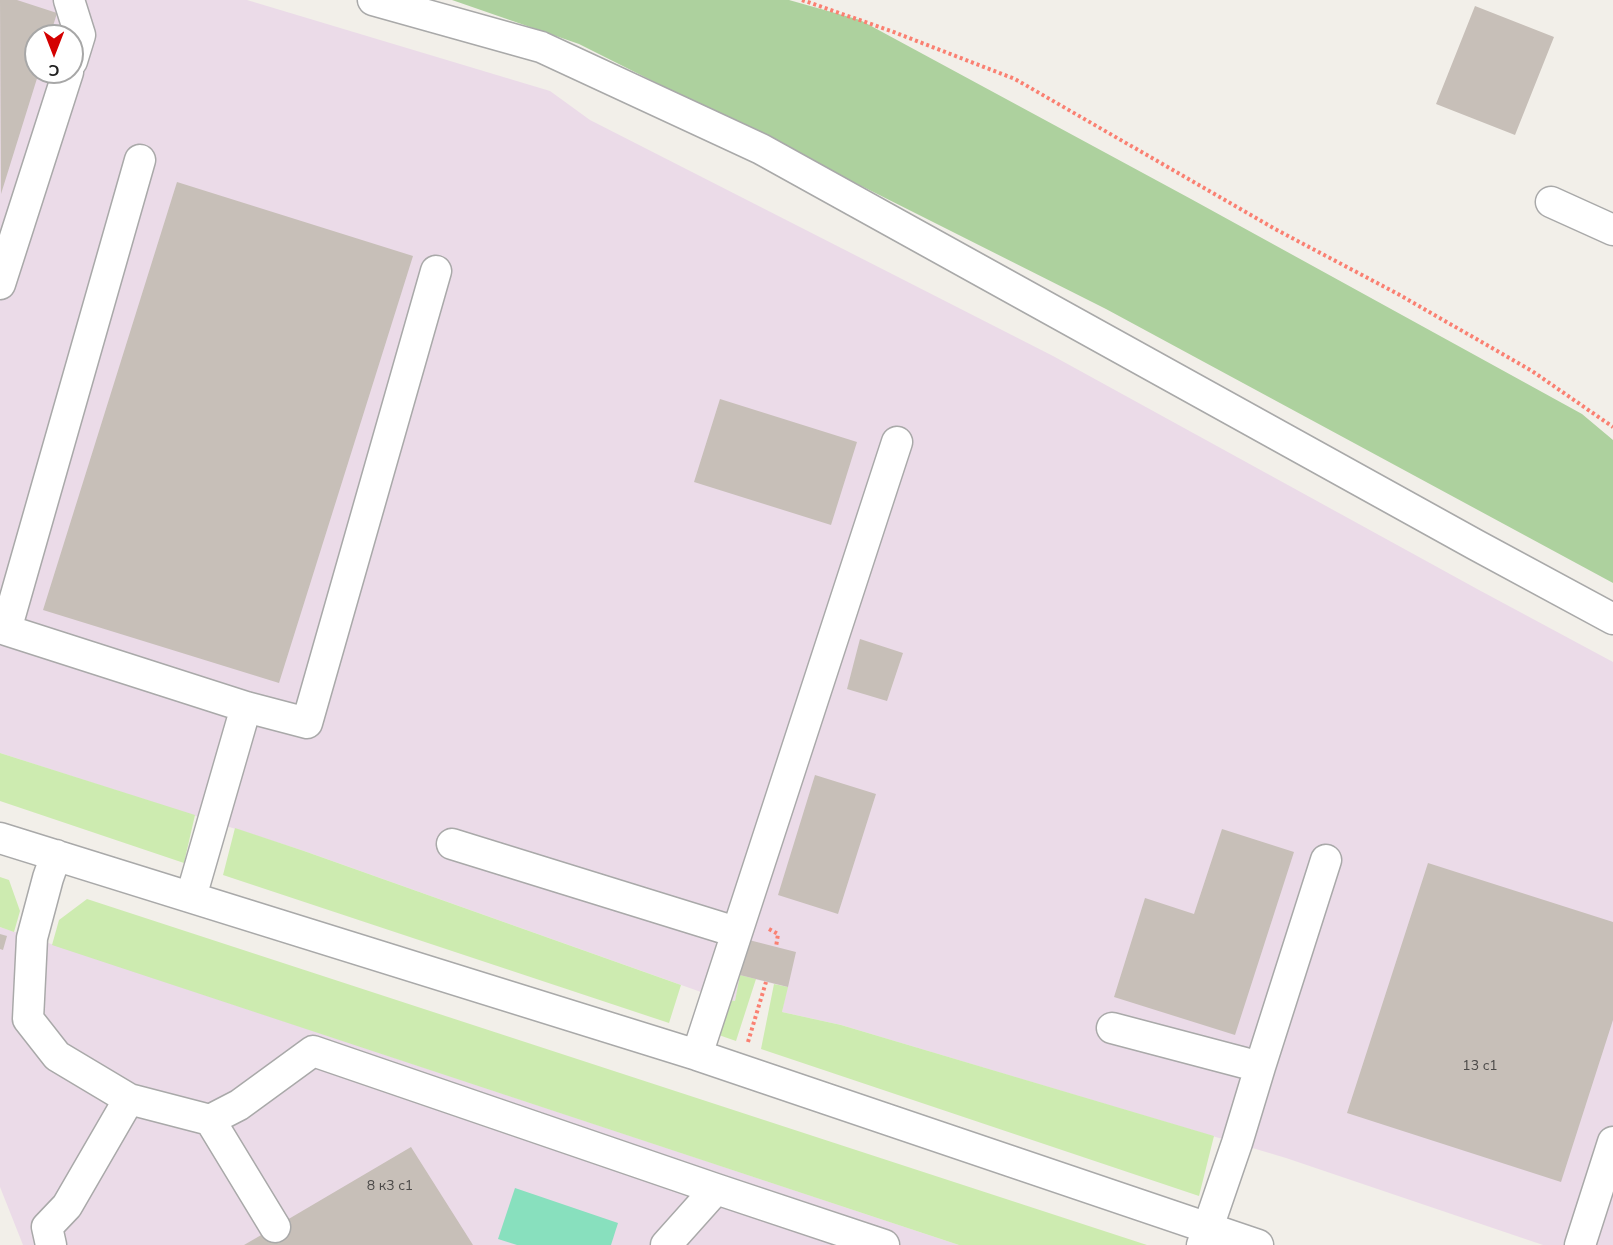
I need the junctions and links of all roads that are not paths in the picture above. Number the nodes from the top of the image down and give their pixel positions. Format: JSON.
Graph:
{"nodes":[{"id":1,"x":69,"y":0,"type":"edge"},
{"id":2,"x":373,"y":0,"type":"edge"},
{"id":3,"x":77,"y":24,"type":"edge"},
{"id":4,"x":64,"y":84,"type":"edge"},
{"id":5,"x":140,"y":160,"type":"dead end"},
{"id":6,"x":1551,"y":202,"type":"dead end"},
{"id":7,"x":1613,"y":230,"type":"edge"},
{"id":8,"x":436,"y":271,"type":"dead end"},
{"id":9,"x":0,"y":284,"type":"edge"},
{"id":10,"x":897,"y":442,"type":"dead end"},
{"id":11,"x":1613,"y":619,"type":"edge"},
{"id":12,"x":246,"y":706,"type":"junction"},
{"id":13,"x":0,"y":837,"type":"edge"},
{"id":14,"x":452,"y":844,"type":"dead end"},
{"id":15,"x":56,"y":855,"type":"junction"},
{"id":16,"x":1326,"y":860,"type":"dead end"},
{"id":17,"x":191,"y":897,"type":"junction"},
{"id":18,"x":736,"y":932,"type":"junction"},
{"id":19,"x":1112,"y":1028,"type":"dead end"},
{"id":20,"x":696,"y":1055,"type":"junction"},
{"id":21,"x":1260,"y":1067,"type":"junction"},
{"id":22,"x":129,"y":1099,"type":"junction"},
{"id":23,"x":210,"y":1120,"type":"junction"},
{"id":24,"x":1613,"y":1142,"type":"edge"},
{"id":25,"x":716,"y":1190,"type":"junction"},
{"id":26,"x":275,"y":1227,"type":"dead end"},
{"id":27,"x":1205,"y":1237,"type":"edge"},
{"id":28,"x":51,"y":1245,"type":"edge"},
{"id":29,"x":666,"y":1245,"type":"edge"},
{"id":30,"x":884,"y":1245,"type":"edge"},
{"id":31,"x":1258,"y":1245,"type":"edge"},
{"id":32,"x":1580,"y":1245,"type":"edge"}],
"edges":[{"from":1,"to":3,"type":"lane"},
{"from":2,"to":11,"type":"lane"},
{"from":4,"to":9,"type":"lane"},
{"from":5,"to":12,"type":"lane"},
{"from":6,"to":7,"type":"lane"},
{"from":8,"to":12,"type":"lane"},
{"from":10,"to":18,"type":"lane"},
{"from":12,"to":17,"type":"lane"},
{"from":13,"to":15,"type":"lane"},
{"from":14,"to":18,"type":"lane"},
{"from":15,"to":17,"type":"lane"},
{"from":15,"to":22,"type":"lane"},
{"from":16,"to":21,"type":"lane"},
{"from":17,"to":20,"type":"lane"},
{"from":18,"to":20,"type":"lane"},
{"from":19,"to":21,"type":"lane"},
{"from":20,"to":27,"type":"lane"},
{"from":21,"to":27,"type":"lane"},
{"from":22,"to":23,"type":"lane"},
{"from":22,"to":28,"type":"lane"},
{"from":23,"to":25,"type":"lane"},
{"from":23,"to":26,"type":"lane"},
{"from":24,"to":32,"type":"lane"},
{"from":25,"to":29,"type":"lane"},
{"from":25,"to":30,"type":"lane"},
{"from":27,"to":31,"type":"lane"}]}
